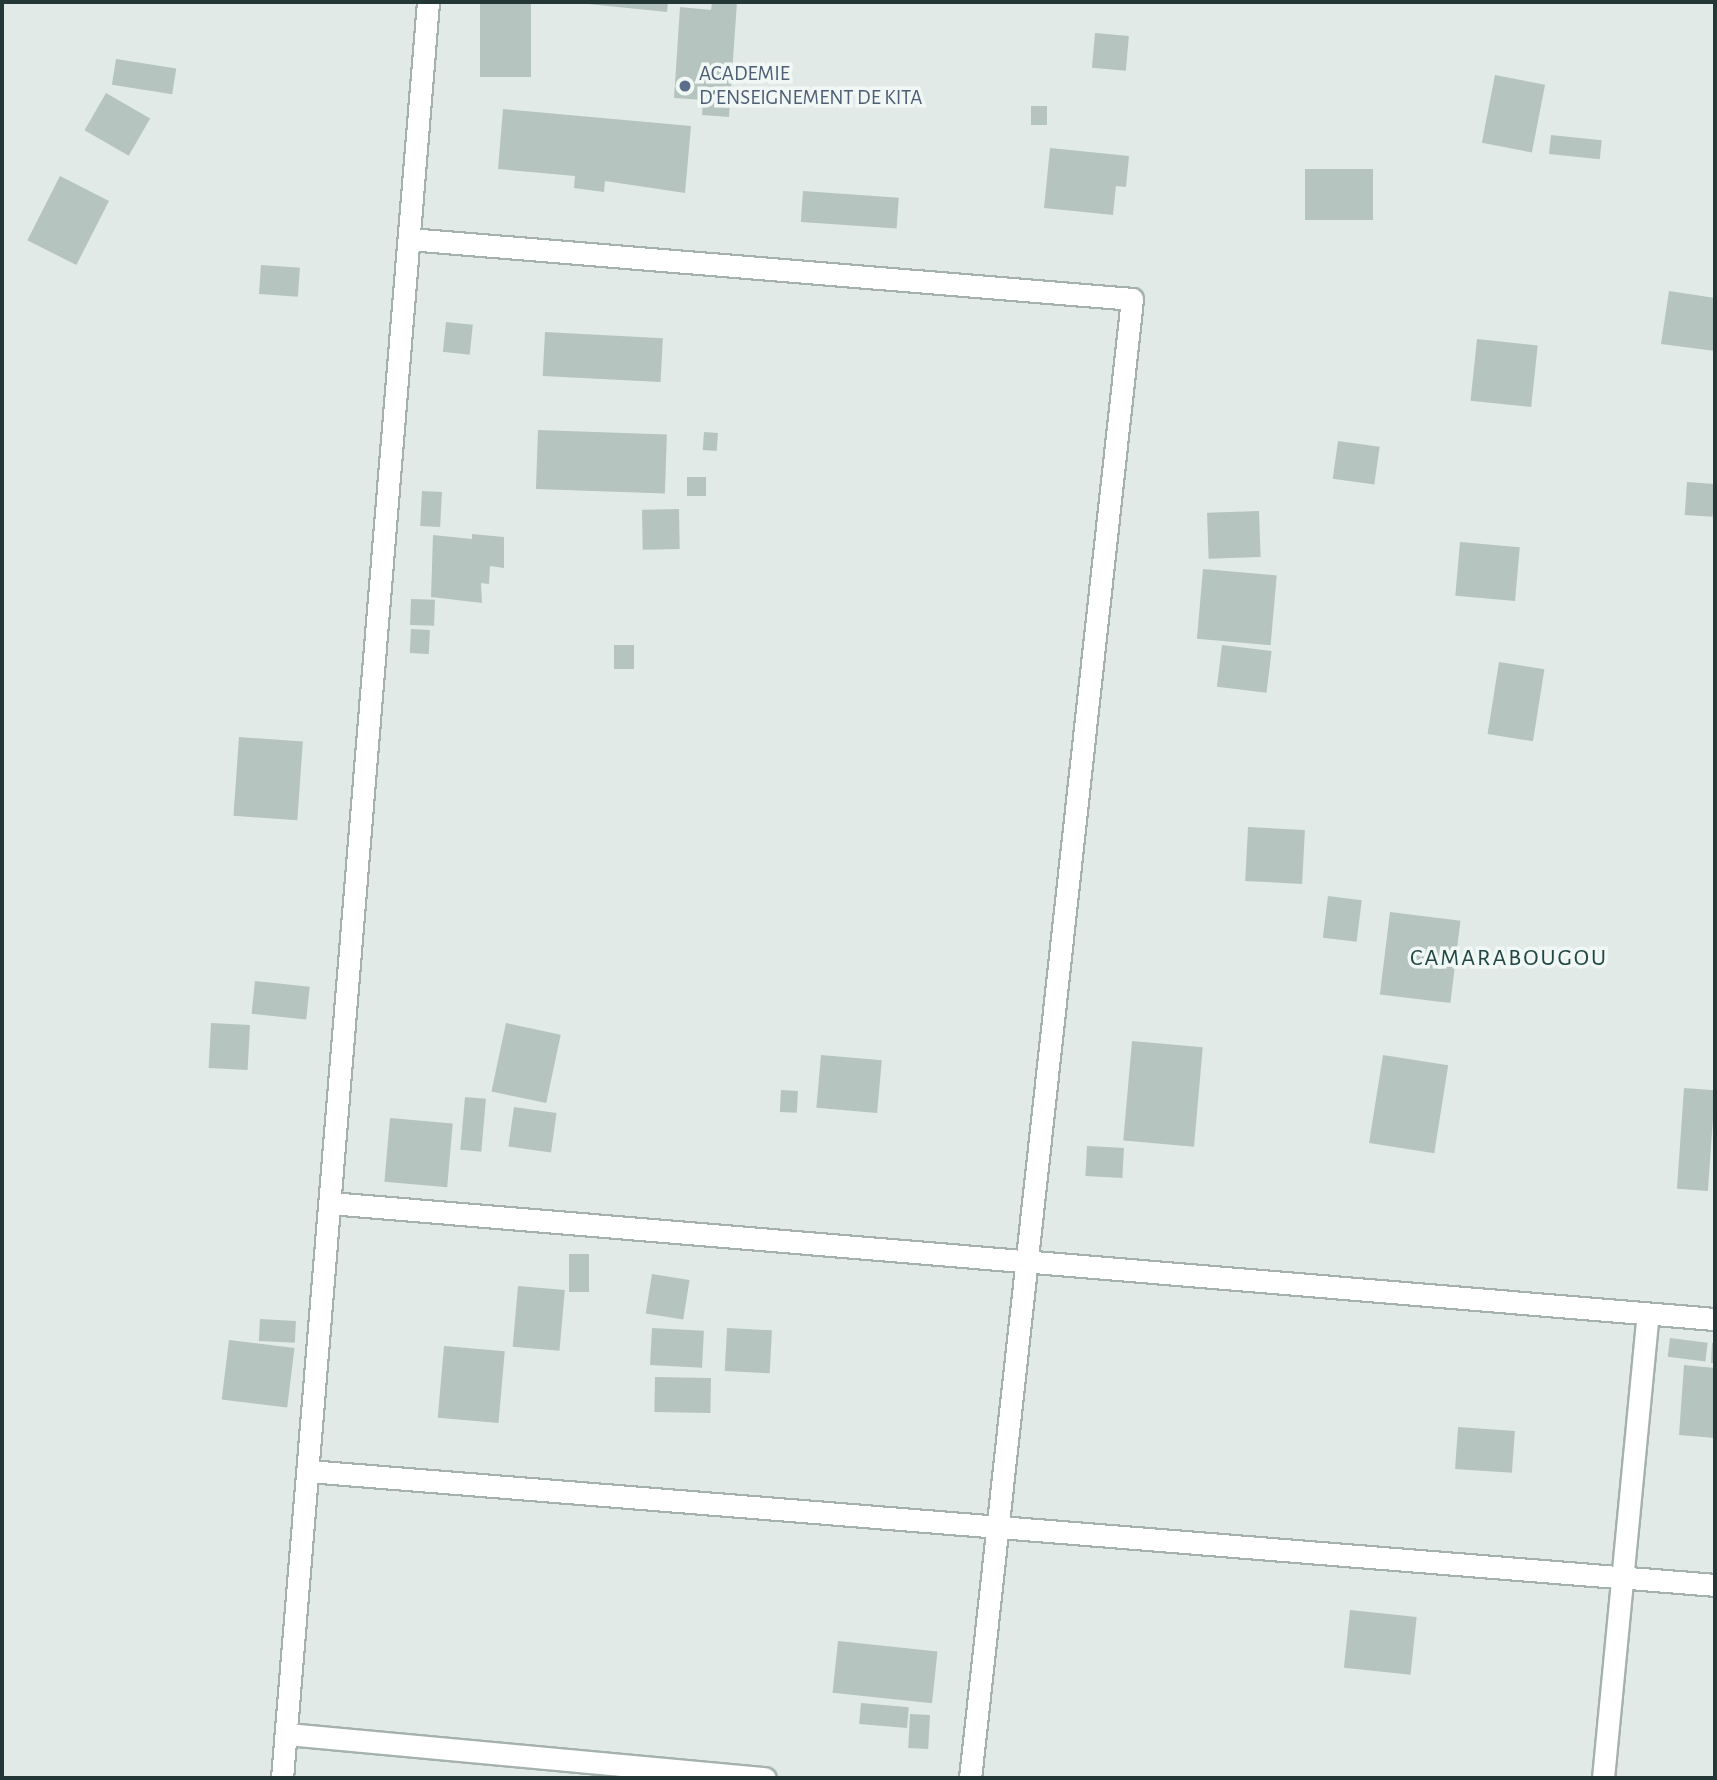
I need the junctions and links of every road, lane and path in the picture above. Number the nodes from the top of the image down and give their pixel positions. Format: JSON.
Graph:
{"nodes":[{"id":1,"x":428,"y":2,"type":"edge"},
{"id":2,"x":409,"y":239,"type":"junction"},
{"id":3,"x":330,"y":1203,"type":"junction"},
{"id":4,"x":1026,"y":1262,"type":"junction"},
{"id":5,"x":1648,"y":1314,"type":"junction"},
{"id":6,"x":1715,"y":1319,"type":"edge"},
{"id":7,"x":308,"y":1471,"type":"junction"},
{"id":8,"x":997,"y":1527,"type":"junction"},
{"id":9,"x":1622,"y":1577,"type":"junction"},
{"id":10,"x":1715,"y":1585,"type":"edge"},
{"id":11,"x":287,"y":1734,"type":"junction"},
{"id":12,"x":552,"y":1768,"type":"edge"},
{"id":13,"x":282,"y":1778,"type":"edge"},
{"id":14,"x":765,"y":1778,"type":"edge"},
{"id":15,"x":970,"y":1778,"type":"edge"},
{"id":16,"x":1603,"y":1778,"type":"edge"}],
"edges":[{"from":1,"to":2,"type":"street"},
{"from":2,"to":3,"type":"street"},
{"from":2,"to":4,"type":"street"},
{"from":3,"to":4,"type":"street"},
{"from":3,"to":7,"type":"street"},
{"from":4,"to":5,"type":"street"},
{"from":4,"to":8,"type":"street"},
{"from":5,"to":6,"type":"street"},
{"from":5,"to":9,"type":"street"},
{"from":7,"to":8,"type":"street"},
{"from":7,"to":11,"type":"street"},
{"from":8,"to":9,"type":"street"},
{"from":8,"to":15,"type":"street"},
{"from":9,"to":10,"type":"street"},
{"from":9,"to":16,"type":"street"},
{"from":11,"to":12,"type":"street"},
{"from":11,"to":13,"type":"street"},
{"from":12,"to":14,"type":"street"}]}
